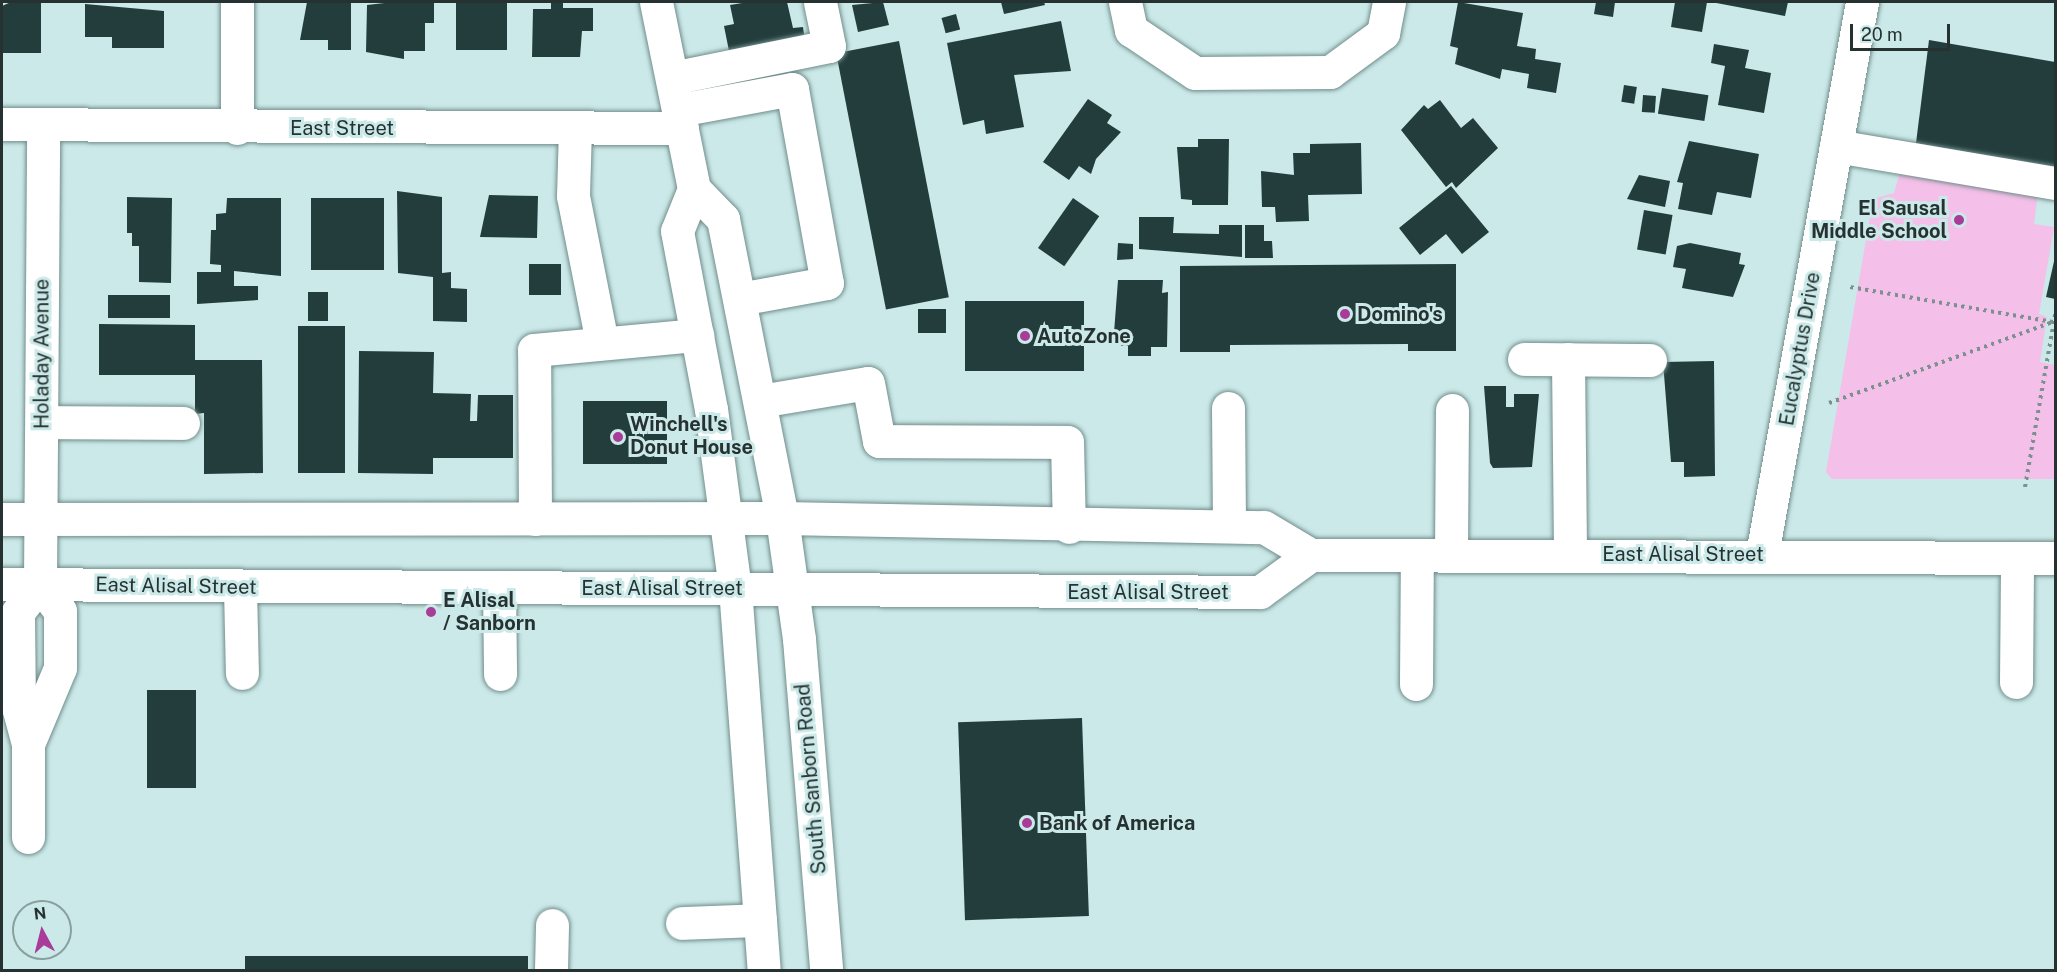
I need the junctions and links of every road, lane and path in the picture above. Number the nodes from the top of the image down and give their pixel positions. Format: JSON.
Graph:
{"nodes":[{"id":1,"x":237,"y":2,"type":"edge"},
{"id":2,"x":659,"y":2,"type":"edge"},
{"id":3,"x":820,"y":2,"type":"edge"},
{"id":4,"x":1125,"y":2,"type":"edge"},
{"id":5,"x":1389,"y":2,"type":"edge"},
{"id":6,"x":1862,"y":2,"type":"edge"},
{"id":7,"x":672,"y":78,"type":"junction"},
{"id":8,"x":681,"y":119,"type":"junction"},
{"id":9,"x":2,"y":124,"type":"edge"},
{"id":10,"x":43,"y":124,"type":"junction"},
{"id":11,"x":237,"y":128,"type":"junction"},
{"id":12,"x":575,"y":128,"type":"junction"},
{"id":13,"x":1836,"y":146,"type":"junction"},
{"id":14,"x":2055,"y":183,"type":"edge"},
{"id":15,"x":694,"y":189,"type":"junction"},
{"id":16,"x":1850,"y":287,"type":"dead end"},
{"id":17,"x":739,"y":299,"type":"junction"},
{"id":18,"x":2055,"y":310,"type":"edge"},
{"id":19,"x":2053,"y":322,"type":"junction"},
{"id":20,"x":697,"y":335,"type":"junction"},
{"id":21,"x":602,"y":344,"type":"junction"},
{"id":22,"x":2048,"y":356,"type":"junction"},
{"id":23,"x":2055,"y":358,"type":"edge"},
{"id":24,"x":1524,"y":359,"type":"dead end"},
{"id":25,"x":1569,"y":359,"type":"junction"},
{"id":26,"x":1650,"y":360,"type":"dead end"},
{"id":27,"x":760,"y":401,"type":"junction"},
{"id":28,"x":1829,"y":403,"type":"dead end"},
{"id":29,"x":1228,"y":408,"type":"dead end"},
{"id":30,"x":1452,"y":410,"type":"dead end"},
{"id":31,"x":42,"y":422,"type":"junction"},
{"id":32,"x":183,"y":423,"type":"dead end"},
{"id":33,"x":2025,"y":487,"type":"dead end"},
{"id":34,"x":725,"y":518,"type":"junction"},
{"id":35,"x":782,"y":518,"type":"junction"},
{"id":36,"x":2,"y":519,"type":"edge"},
{"id":37,"x":41,"y":519,"type":"junction"},
{"id":38,"x":535,"y":519,"type":"junction"},
{"id":39,"x":1069,"y":526,"type":"junction"},
{"id":40,"x":1229,"y":526,"type":"junction"},
{"id":41,"x":1451,"y":554,"type":"junction"},
{"id":42,"x":1762,"y":554,"type":"junction"},
{"id":43,"x":1311,"y":555,"type":"junction"},
{"id":44,"x":1417,"y":555,"type":"junction"},
{"id":45,"x":1570,"y":555,"type":"junction"},
{"id":46,"x":2017,"y":558,"type":"junction"},
{"id":47,"x":2055,"y":558,"type":"edge"},
{"id":48,"x":2,"y":584,"type":"edge"},
{"id":49,"x":40,"y":584,"type":"junction"},
{"id":50,"x":499,"y":587,"type":"junction"},
{"id":51,"x":240,"y":588,"type":"junction"},
{"id":52,"x":735,"y":588,"type":"junction"},
{"id":53,"x":793,"y":588,"type":"junction"},
{"id":54,"x":242,"y":673,"type":"dead end"},
{"id":55,"x":500,"y":674,"type":"dead end"},
{"id":56,"x":2016,"y":682,"type":"dead end"},
{"id":57,"x":1416,"y":684,"type":"dead end"},
{"id":58,"x":28,"y":837,"type":"dead end"},
{"id":59,"x":760,"y":920,"type":"junction"},
{"id":60,"x":682,"y":923,"type":"dead end"},
{"id":61,"x":552,"y":925,"type":"dead end"},
{"id":62,"x":551,"y":970,"type":"edge"},
{"id":63,"x":764,"y":970,"type":"edge"},
{"id":64,"x":826,"y":970,"type":"edge"}],
"edges":[{"from":1,"to":11,"type":"main road"},
{"from":2,"to":7,"type":"main road"},
{"from":3,"to":7,"type":"main road"},
{"from":4,"to":5,"type":"main road"},
{"from":6,"to":13,"type":"main road","name":"Eucalyptus Drive"},
{"from":7,"to":8,"type":"main road"},
{"from":8,"to":12,"type":"main road","name":"East Street"},
{"from":8,"to":15,"type":"main road"},
{"from":8,"to":17,"type":"main road","name":"East Street"},
{"from":9,"to":10,"type":"main road","name":"East Street"},
{"from":10,"to":11,"type":"main road","name":"East Street"},
{"from":10,"to":31,"type":"main road","name":"Holaday Avenue"},
{"from":11,"to":12,"type":"main road","name":"East Street"},
{"from":12,"to":21,"type":"main road"},
{"from":13,"to":14,"type":"main road"},
{"from":13,"to":42,"type":"main road","name":"Eucalyptus Drive"},
{"from":15,"to":17,"type":"main road","name":"South Sanborn Road"},
{"from":15,"to":20,"type":"main road"},
{"from":16,"to":19,"type":"path"},
{"from":17,"to":27,"type":"main road","name":"South Sanborn Road"},
{"from":18,"to":19,"type":"path"},
{"from":19,"to":22,"type":"path"},
{"from":19,"to":28,"type":"path"},
{"from":20,"to":21,"type":"main road"},
{"from":20,"to":34,"type":"main road"},
{"from":21,"to":38,"type":"main road"},
{"from":22,"to":23,"type":"path"},
{"from":22,"to":33,"type":"path"},
{"from":24,"to":25,"type":"main road"},
{"from":25,"to":26,"type":"main road"},
{"from":25,"to":45,"type":"main road"},
{"from":27,"to":35,"type":"main road","name":"South Sanborn Road"},
{"from":27,"to":39,"type":"main road"},
{"from":29,"to":40,"type":"main road"},
{"from":30,"to":41,"type":"main road"},
{"from":31,"to":32,"type":"main road"},
{"from":31,"to":37,"type":"main road","name":"Holaday Avenue"},
{"from":34,"to":35,"type":"main road"},
{"from":34,"to":38,"type":"main road"},
{"from":34,"to":52,"type":"main road"},
{"from":35,"to":39,"type":"main road"},
{"from":35,"to":53,"type":"main road","name":"South Sanborn Road"},
{"from":36,"to":37,"type":"main road"},
{"from":37,"to":38,"type":"main road"},
{"from":37,"to":49,"type":"main road","name":"Holaday Avenue"},
{"from":39,"to":40,"type":"main road"},
{"from":40,"to":43,"type":"main road"},
{"from":41,"to":44,"type":"main road","name":"East Alisal Street"},
{"from":41,"to":45,"type":"main road","name":"East Alisal Street"},
{"from":42,"to":45,"type":"main road","name":"East Alisal Street"},
{"from":42,"to":46,"type":"main road","name":"East Alisal Street"},
{"from":43,"to":44,"type":"main road","name":"East Alisal Street"},
{"from":43,"to":53,"type":"main road","name":"East Alisal Street"},
{"from":44,"to":57,"type":"main road"},
{"from":46,"to":47,"type":"main road","name":"East Alisal Street"},
{"from":46,"to":56,"type":"main road"},
{"from":48,"to":49,"type":"main road","name":"East Alisal Street"},
{"from":49,"to":51,"type":"main road","name":"East Alisal Street"},
{"from":49,"to":58,"type":"main road"},
{"from":50,"to":51,"type":"main road","name":"East Alisal Street"},
{"from":50,"to":52,"type":"main road","name":"East Alisal Street"},
{"from":50,"to":55,"type":"main road"},
{"from":51,"to":54,"type":"main road"},
{"from":52,"to":53,"type":"main road","name":"East Alisal Street"},
{"from":52,"to":59,"type":"main road"},
{"from":53,"to":64,"type":"main road","name":"South Sanborn Road"},
{"from":59,"to":60,"type":"main road"},
{"from":59,"to":63,"type":"main road"},
{"from":61,"to":62,"type":"main road"}]}
